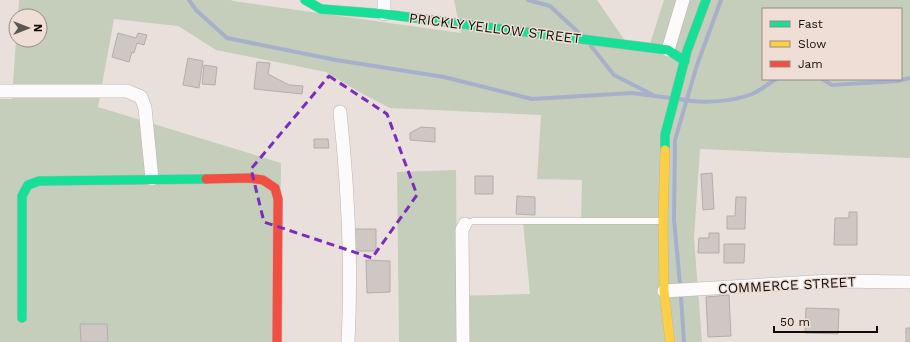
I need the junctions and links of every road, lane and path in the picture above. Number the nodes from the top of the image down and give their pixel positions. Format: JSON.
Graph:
{"nodes":[{"id":1,"x":304,"y":0,"type":"edge"},
{"id":2,"x":384,"y":0,"type":"edge"},
{"id":3,"x":683,"y":0,"type":"edge"},
{"id":4,"x":706,"y":0,"type":"edge"},
{"id":5,"x":384,"y":14,"type":"junction"},
{"id":6,"x":668,"y":50,"type":"junction"},
{"id":7,"x":685,"y":61,"type":"junction"},
{"id":8,"x":0,"y":91,"type":"edge"},
{"id":9,"x":340,"y":112,"type":"dead end"},
{"id":10,"x":152,"y":179,"type":"junction"},
{"id":11,"x":662,"y":221,"type":"junction"},
{"id":12,"x":466,"y":224,"type":"joint"},
{"id":13,"x":910,"y":282,"type":"edge"},
{"id":14,"x":664,"y":291,"type":"junction"},
{"id":15,"x":22,"y":318,"type":"dead end"},
{"id":16,"x":277,"y":342,"type":"edge"},
{"id":17,"x":348,"y":342,"type":"edge"},
{"id":18,"x":464,"y":342,"type":"edge"},
{"id":19,"x":670,"y":342,"type":"edge"}],
"edges":[{"from":1,"to":5,"type":"street","name":"PRICKLY YELLOW STREET"},
{"from":2,"to":5,"type":"street"},
{"from":3,"to":6,"type":"street"},
{"from":4,"to":7,"type":"street"},
{"from":5,"to":6,"type":"street","name":"PRICKLY YELLOW STREET"},
{"from":6,"to":7,"type":"street","name":"PRICKLY YELLOW STREET"},
{"from":7,"to":11,"type":"street"},
{"from":8,"to":10,"type":"street"},
{"from":9,"to":17,"type":"street"},
{"from":10,"to":15,"type":"street"},
{"from":10,"to":16,"type":"street"},
{"from":11,"to":12,"type":"lane"},
{"from":11,"to":14,"type":"street"},
{"from":12,"to":18,"type":"street"},
{"from":13,"to":14,"type":"street","name":"COMMERCE STREET"},
{"from":14,"to":19,"type":"street"}]}
